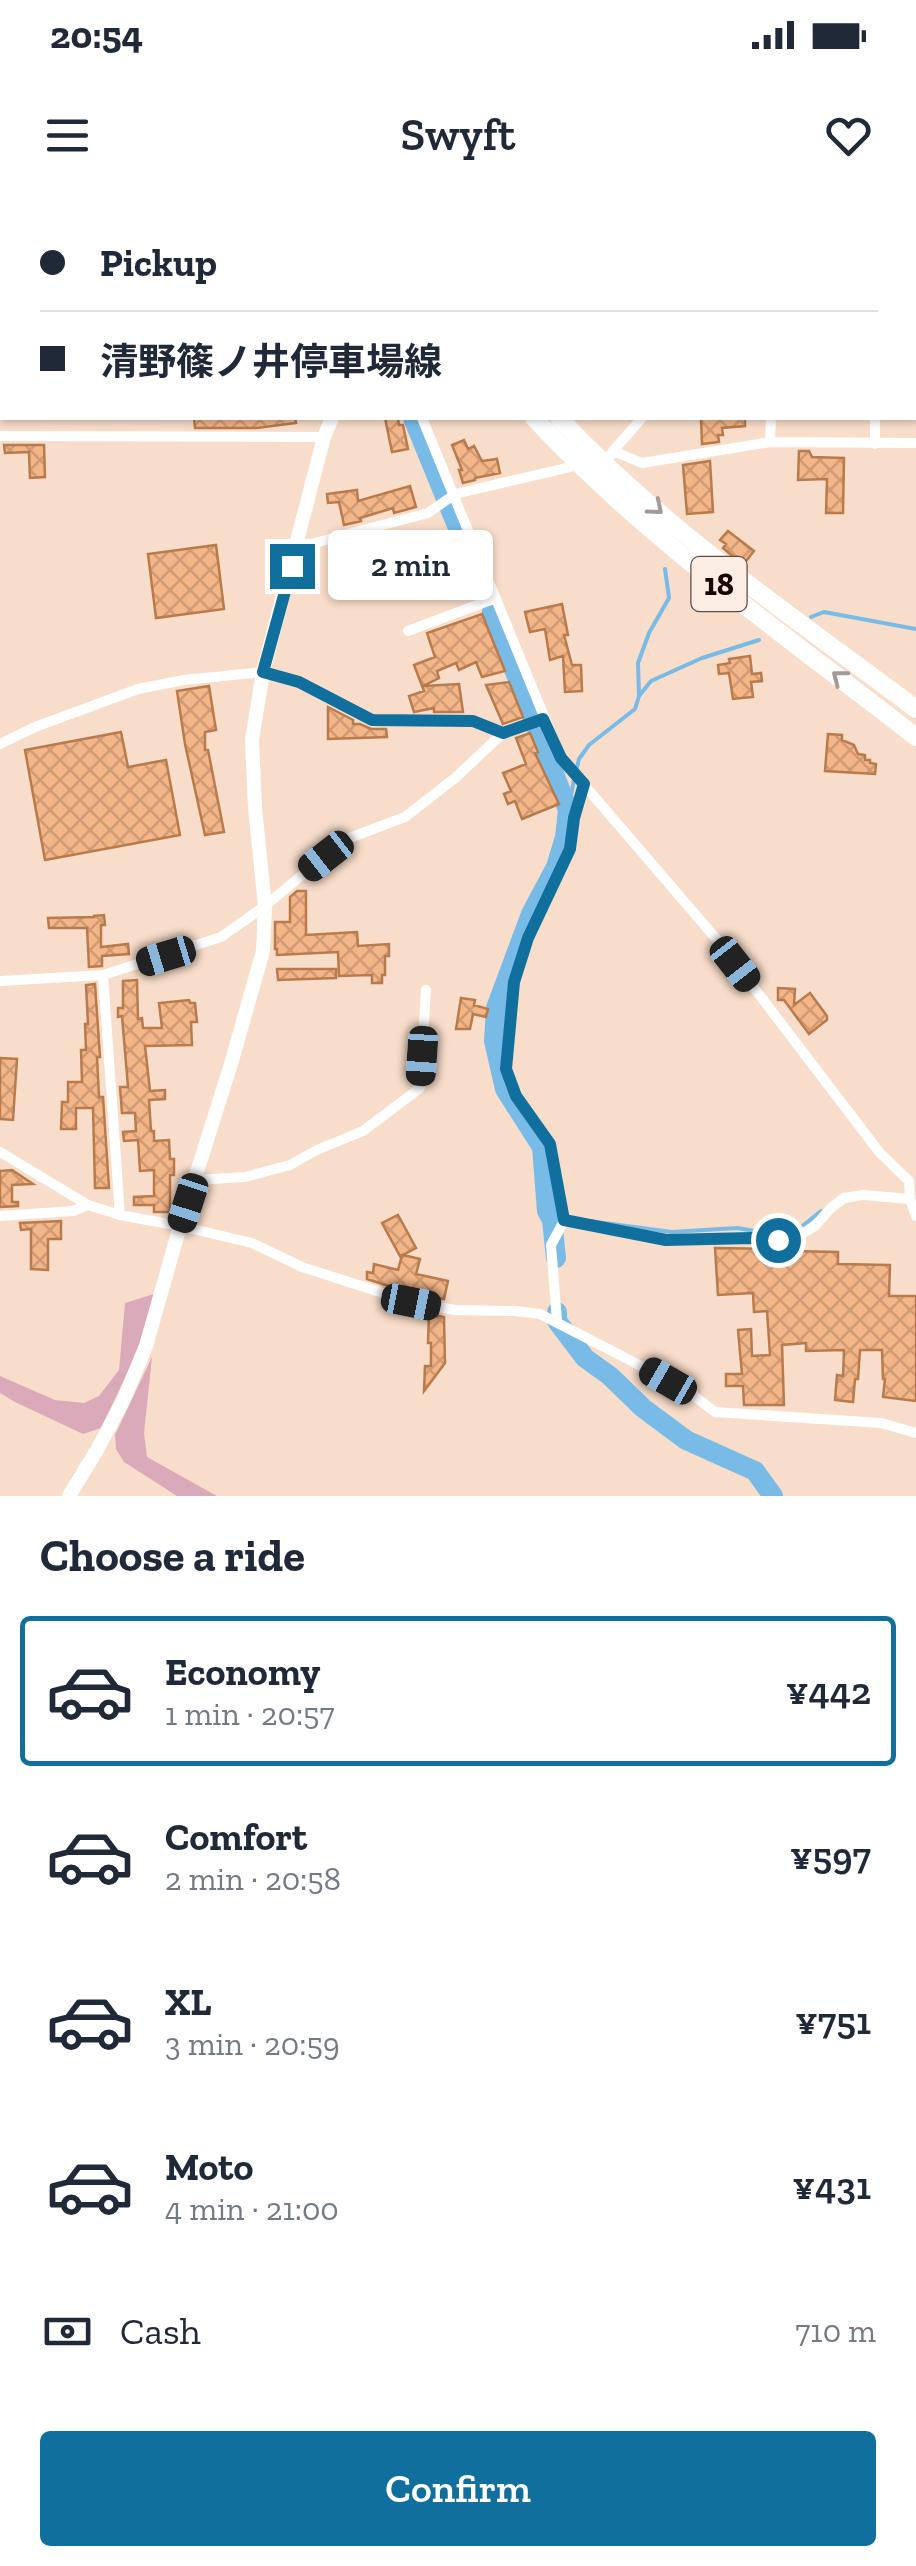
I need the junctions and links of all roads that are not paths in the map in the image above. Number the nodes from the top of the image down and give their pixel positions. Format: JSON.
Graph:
{"nodes":[{"id":1,"x":331,"y":420,"type":"edge"},
{"id":2,"x":423,"y":420,"type":"edge"},
{"id":3,"x":536,"y":420,"type":"edge"},
{"id":4,"x":562,"y":420,"type":"edge"},
{"id":5,"x":640,"y":420,"type":"edge"},
{"id":6,"x":771,"y":420,"type":"edge"},
{"id":7,"x":875,"y":420,"type":"edge"},
{"id":8,"x":0,"y":436,"type":"edge"},
{"id":9,"x":324,"y":437,"type":"junction"},
{"id":10,"x":770,"y":442,"type":"junction"},
{"id":11,"x":916,"y":443,"type":"edge"},
{"id":12,"x":875,"y":444,"type":"junction"},
{"id":13,"x":609,"y":458,"type":"junction"},
{"id":14,"x":579,"y":466,"type":"junction"},
{"id":15,"x":449,"y":499,"type":"junction"},
{"id":16,"x":295,"y":548,"type":"junction"},
{"id":17,"x":496,"y":598,"type":"junction"},
{"id":18,"x":408,"y":631,"type":"dead end"},
{"id":19,"x":263,"y":672,"type":"junction"},
{"id":20,"x":916,"y":709,"type":"edge"},
{"id":21,"x":538,"y":721,"type":"junction"},
{"id":22,"x":503,"y":733,"type":"junction"},
{"id":23,"x":916,"y":737,"type":"edge"},
{"id":24,"x":0,"y":744,"type":"edge"},
{"id":25,"x":577,"y":776,"type":"junction"},
{"id":26,"x":266,"y":906,"type":"junction"},
{"id":27,"x":103,"y":976,"type":"junction"},
{"id":28,"x":0,"y":981,"type":"edge"},
{"id":29,"x":426,"y":990,"type":"dead end"},
{"id":30,"x":0,"y":1152,"type":"edge"},
{"id":31,"x":912,"y":1178,"type":"edge"},
{"id":32,"x":196,"y":1180,"type":"junction"},
{"id":33,"x":910,"y":1199,"type":"junction"},
{"id":34,"x":88,"y":1205,"type":"junction"},
{"id":35,"x":120,"y":1215,"type":"junction"},
{"id":36,"x":0,"y":1216,"type":"edge"},
{"id":37,"x":916,"y":1216,"type":"edge"},
{"id":38,"x":564,"y":1220,"type":"junction"},
{"id":39,"x":180,"y":1226,"type":"junction"},
{"id":40,"x":556,"y":1321,"type":"junction"},
{"id":41,"x":916,"y":1433,"type":"edge"},
{"id":42,"x":69,"y":1496,"type":"edge"}],
"edges":[{"from":1,"to":9,"type":"main road"},
{"from":2,"to":15,"type":"street"},
{"from":3,"to":14,"type":"highway","number":"18"},
{"from":4,"to":13,"type":"highway","number":"18"},
{"from":5,"to":13,"type":"street"},
{"from":6,"to":10,"type":"street"},
{"from":7,"to":12,"type":"street"},
{"from":8,"to":9,"type":"street"},
{"from":9,"to":16,"type":"main road"},
{"from":10,"to":12,"type":"street"},
{"from":10,"to":13,"type":"street"},
{"from":11,"to":12,"type":"street"},
{"from":13,"to":20,"type":"highway","number":"18","one_way":true},
{"from":14,"to":15,"type":"street"},
{"from":23,"to":14,"type":"highway","number":"18","one_way":true},
{"from":15,"to":16,"type":"street"},
{"from":15,"to":17,"type":"street"},
{"from":16,"to":19,"type":"main road"},
{"from":17,"to":18,"type":"street"},
{"from":17,"to":21,"type":"street"},
{"from":19,"to":22,"type":"street"},
{"from":19,"to":24,"type":"street"},
{"from":19,"to":26,"type":"main road"},
{"from":21,"to":22,"type":"street"},
{"from":21,"to":25,"type":"street"},
{"from":22,"to":26,"type":"street"},
{"from":25,"to":31,"type":"street"},
{"from":25,"to":38,"type":"street"},
{"from":26,"to":27,"type":"street"},
{"from":26,"to":32,"type":"main road"},
{"from":27,"to":28,"type":"street"},
{"from":27,"to":35,"type":"street"},
{"from":29,"to":32,"type":"street"},
{"from":30,"to":34,"type":"street"},
{"from":31,"to":33,"type":"street"},
{"from":32,"to":39,"type":"main road"},
{"from":33,"to":37,"type":"street"},
{"from":33,"to":38,"type":"street"},
{"from":34,"to":35,"type":"street"},
{"from":34,"to":36,"type":"street"},
{"from":35,"to":39,"type":"street"},
{"from":38,"to":40,"type":"street"},
{"from":39,"to":40,"type":"street"},
{"from":39,"to":42,"type":"main road"},
{"from":40,"to":41,"type":"street"}]}
